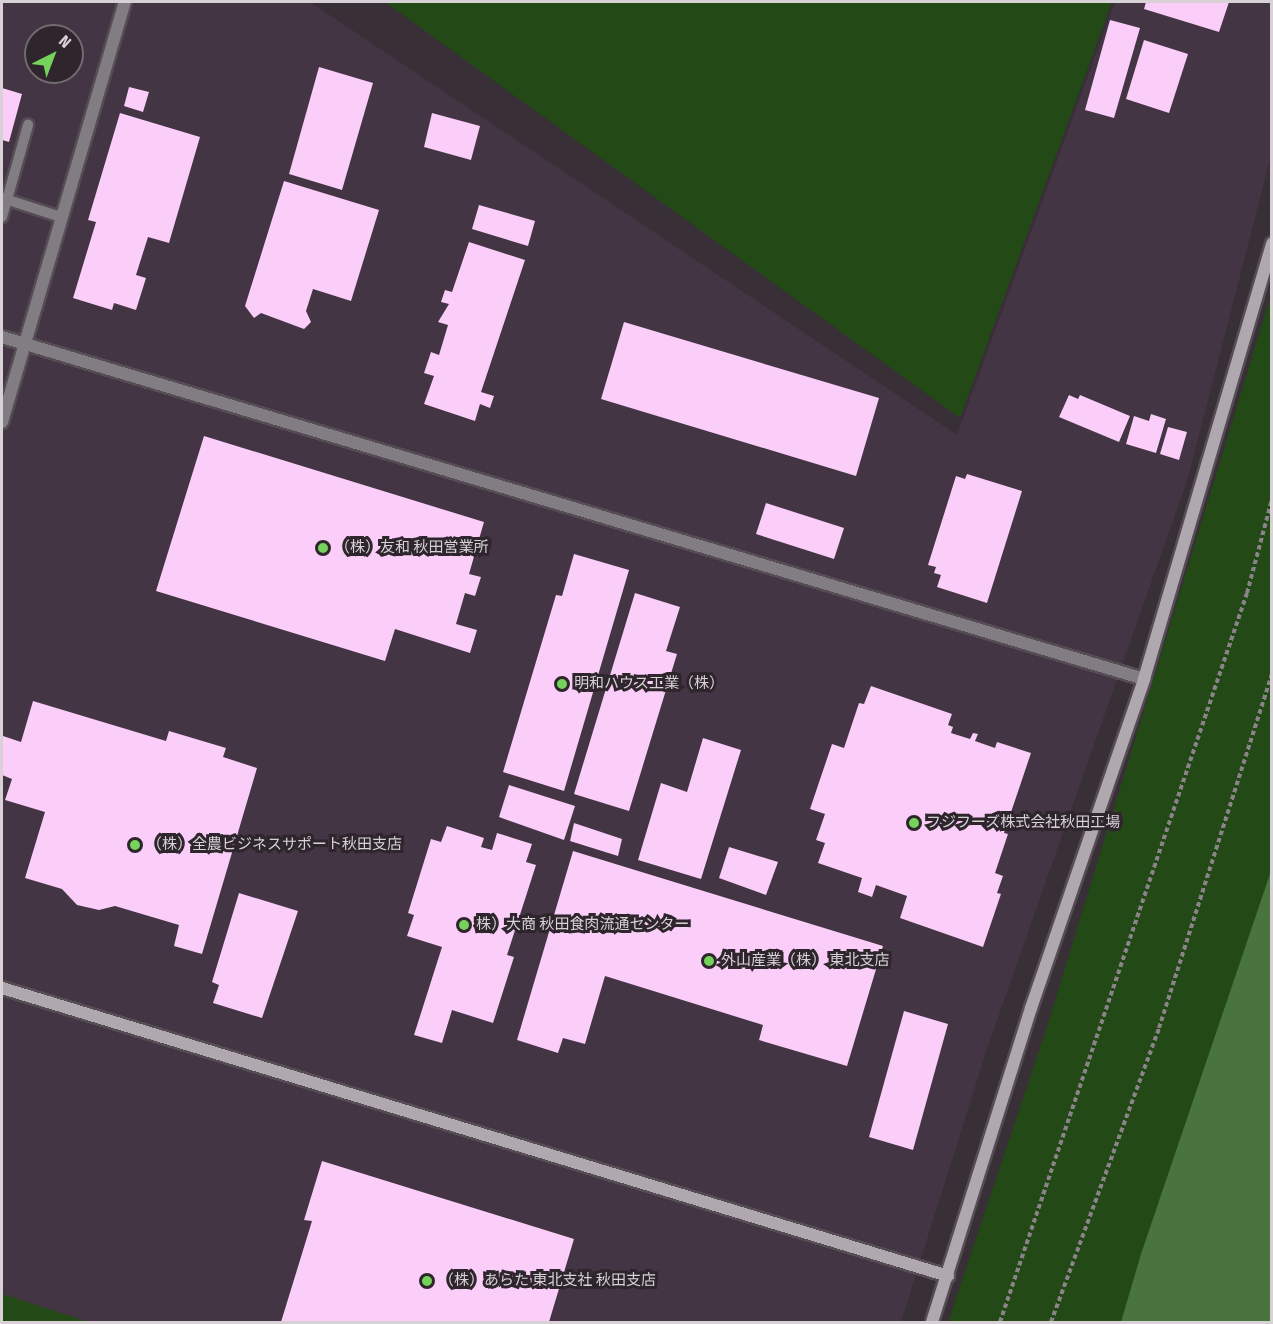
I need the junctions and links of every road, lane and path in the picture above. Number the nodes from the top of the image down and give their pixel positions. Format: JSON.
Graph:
{"nodes":[{"id":1,"x":125,"y":2,"type":"edge"},
{"id":2,"x":28,"y":125,"type":"dead end"},
{"id":3,"x":4,"y":199,"type":"edge"},
{"id":4,"x":2,"y":217,"type":"edge"},
{"id":5,"x":61,"y":217,"type":"junction"},
{"id":6,"x":1272,"y":243,"type":"edge"},
{"id":7,"x":2,"y":337,"type":"edge"},
{"id":8,"x":23,"y":343,"type":"junction"},
{"id":9,"x":2,"y":422,"type":"edge"},
{"id":10,"x":1272,"y":499,"type":"edge"},
{"id":11,"x":1272,"y":673,"type":"edge"},
{"id":12,"x":1144,"y":679,"type":"junction"},
{"id":13,"x":2,"y":988,"type":"edge"},
{"id":14,"x":948,"y":1276,"type":"junction"},
{"id":15,"x":932,"y":1323,"type":"edge"},
{"id":16,"x":1000,"y":1323,"type":"edge"},
{"id":17,"x":1051,"y":1323,"type":"edge"}],
"edges":[{"from":1,"to":5,"type":"street"},
{"from":2,"to":3,"type":"lane"},
{"from":3,"to":4,"type":"lane"},
{"from":3,"to":5,"type":"lane"},
{"from":5,"to":8,"type":"street"},
{"from":6,"to":12,"type":"street"},
{"from":7,"to":8,"type":"street"},
{"from":8,"to":9,"type":"street"},
{"from":8,"to":12,"type":"street"},
{"from":10,"to":16,"type":"path"},
{"from":11,"to":17,"type":"path"},
{"from":12,"to":14,"type":"street"},
{"from":13,"to":14,"type":"street"},
{"from":14,"to":15,"type":"street"}]}
